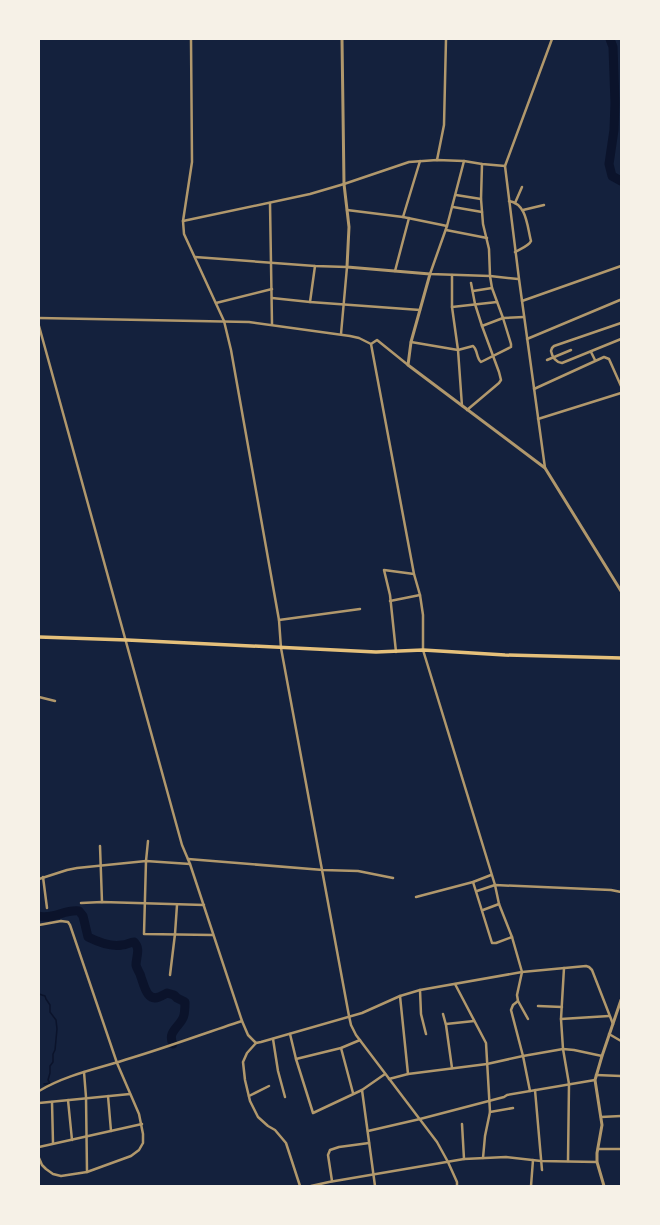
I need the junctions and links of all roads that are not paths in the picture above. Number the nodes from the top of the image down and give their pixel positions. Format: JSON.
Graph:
{"nodes":[{"id":1,"x":191,"y":39,"type":"edge"},
{"id":2,"x":342,"y":39,"type":"edge"},
{"id":3,"x":446,"y":39,"type":"edge"},
{"id":4,"x":552,"y":39,"type":"edge"},
{"id":5,"x":436,"y":160,"type":"junction"},
{"id":6,"x":420,"y":161,"type":"junction"},
{"id":7,"x":464,"y":162,"type":"junction"},
{"id":8,"x":480,"y":164,"type":"junction"},
{"id":9,"x":505,"y":166,"type":"junction"},
{"id":10,"x":344,"y":184,"type":"junction"},
{"id":11,"x":522,"y":187,"type":"dead end"},
{"id":12,"x":456,"y":195,"type":"junction"},
{"id":13,"x":481,"y":199,"type":"junction"},
{"id":14,"x":509,"y":201,"type":"junction"},
{"id":15,"x":515,"y":202,"type":"junction"},
{"id":16,"x":270,"y":203,"type":"junction"},
{"id":17,"x":544,"y":205,"type":"dead end"},
{"id":18,"x":453,"y":207,"type":"junction"},
{"id":19,"x":347,"y":210,"type":"junction"},
{"id":20,"x":523,"y":210,"type":"junction"},
{"id":21,"x":482,"y":212,"type":"junction"},
{"id":22,"x":403,"y":217,"type":"junction"},
{"id":23,"x":409,"y":218,"type":"junction"},
{"id":24,"x":184,"y":221,"type":"junction"},
{"id":25,"x":447,"y":226,"type":"junction"},
{"id":26,"x":446,"y":230,"type":"junction"},
{"id":27,"x":487,"y":238,"type":"junction"},
{"id":28,"x":515,"y":252,"type":"junction"},
{"id":29,"x":195,"y":257,"type":"junction"},
{"id":30,"x":272,"y":262,"type":"junction"},
{"id":31,"x":316,"y":266,"type":"junction"},
{"id":32,"x":621,"y":266,"type":"edge"},
{"id":33,"x":347,"y":267,"type":"junction"},
{"id":34,"x":395,"y":271,"type":"junction"},
{"id":35,"x":430,"y":274,"type":"junction"},
{"id":36,"x":452,"y":275,"type":"junction"},
{"id":37,"x":490,"y":276,"type":"junction"},
{"id":38,"x":519,"y":279,"type":"junction"},
{"id":39,"x":471,"y":283,"type":"dead end"},
{"id":40,"x":492,"y":288,"type":"junction"},
{"id":41,"x":272,"y":289,"type":"junction"},
{"id":42,"x":473,"y":291,"type":"junction"},
{"id":43,"x":272,"y":298,"type":"junction"},
{"id":44,"x":620,"y":300,"type":"dead end"},
{"id":45,"x":310,"y":302,"type":"junction"},
{"id":46,"x":497,"y":302,"type":"junction"},
{"id":47,"x":522,"y":302,"type":"junction"},
{"id":48,"x":216,"y":303,"type":"junction"},
{"id":49,"x":344,"y":304,"type":"junction"},
{"id":50,"x":475,"y":304,"type":"junction"},
{"id":51,"x":452,"y":307,"type":"junction"},
{"id":52,"x":420,"y":310,"type":"junction"},
{"id":53,"x":524,"y":317,"type":"junction"},
{"id":54,"x":39,"y":318,"type":"edge"},
{"id":55,"x":503,"y":318,"type":"junction"},
{"id":56,"x":224,"y":321,"type":"junction"},
{"id":57,"x":621,"y":323,"type":"edge"},
{"id":58,"x":272,"y":324,"type":"junction"},
{"id":59,"x":39,"y":326,"type":"edge"},
{"id":60,"x":482,"y":326,"type":"junction"},
{"id":61,"x":341,"y":334,"type":"junction"},
{"id":62,"x":527,"y":339,"type":"junction"},
{"id":63,"x":621,"y":339,"type":"edge"},
{"id":64,"x":411,"y":342,"type":"junction"},
{"id":65,"x":372,"y":344,"type":"junction"},
{"id":66,"x":458,"y":350,"type":"junction"},
{"id":67,"x":571,"y":350,"type":"dead end"},
{"id":68,"x":591,"y":352,"type":"junction"},
{"id":69,"x":493,"y":356,"type":"junction"},
{"id":70,"x":553,"y":357,"type":"junction"},
{"id":71,"x":547,"y":360,"type":"dead end"},
{"id":72,"x":595,"y":360,"type":"junction"},
{"id":73,"x":408,"y":365,"type":"junction"},
{"id":74,"x":621,"y":386,"type":"edge"},
{"id":75,"x":534,"y":389,"type":"junction"},
{"id":76,"x":621,"y":393,"type":"edge"},
{"id":77,"x":462,"y":406,"type":"junction"},
{"id":78,"x":467,"y":410,"type":"junction"},
{"id":79,"x":538,"y":419,"type":"junction"},
{"id":80,"x":546,"y":468,"type":"junction"},
{"id":81,"x":414,"y":574,"type":"junction"},
{"id":82,"x":621,"y":591,"type":"edge"},
{"id":83,"x":420,"y":595,"type":"junction"},
{"id":84,"x":390,"y":601,"type":"junction"},
{"id":85,"x":360,"y":609,"type":"dead end"},
{"id":86,"x":279,"y":620,"type":"junction"},
{"id":87,"x":39,"y":638,"type":"edge"},
{"id":88,"x":127,"y":640,"type":"junction"},
{"id":89,"x":281,"y":648,"type":"junction"},
{"id":90,"x":423,"y":650,"type":"junction"},
{"id":91,"x":396,"y":652,"type":"junction"},
{"id":92,"x":621,"y":658,"type":"edge"},
{"id":93,"x":39,"y":697,"type":"edge"},
{"id":94,"x":55,"y":701,"type":"dead end"},
{"id":95,"x":148,"y":841,"type":"dead end"},
{"id":96,"x":100,"y":846,"type":"dead end"},
{"id":97,"x":188,"y":859,"type":"junction"},
{"id":98,"x":146,"y":862,"type":"junction"},
{"id":99,"x":190,"y":864,"type":"junction"},
{"id":100,"x":100,"y":866,"type":"junction"},
{"id":101,"x":323,"y":870,"type":"junction"},
{"id":102,"x":491,"y":875,"type":"junction"},
{"id":103,"x":43,"y":877,"type":"junction"},
{"id":104,"x":39,"y":878,"type":"edge"},
{"id":105,"x":393,"y":878,"type":"dead end"},
{"id":106,"x":473,"y":882,"type":"junction"},
{"id":107,"x":495,"y":885,"type":"junction"},
{"id":108,"x":476,"y":891,"type":"junction"},
{"id":109,"x":621,"y":892,"type":"edge"},
{"id":110,"x":416,"y":897,"type":"dead end"},
{"id":111,"x":102,"y":902,"type":"junction"},
{"id":112,"x":81,"y":903,"type":"dead end"},
{"id":113,"x":145,"y":904,"type":"junction"},
{"id":114,"x":499,"y":904,"type":"junction"},
{"id":115,"x":177,"y":905,"type":"junction"},
{"id":116,"x":204,"y":905,"type":"junction"},
{"id":117,"x":47,"y":908,"type":"dead end"},
{"id":118,"x":483,"y":910,"type":"junction"},
{"id":119,"x":39,"y":925,"type":"edge"},
{"id":120,"x":175,"y":934,"type":"junction"},
{"id":121,"x":212,"y":935,"type":"junction"},
{"id":122,"x":512,"y":937,"type":"junction"},
{"id":123,"x":564,"y":968,"type":"junction"},
{"id":124,"x":522,"y":972,"type":"junction"},
{"id":125,"x":170,"y":975,"type":"dead end"},
{"id":126,"x":454,"y":984,"type":"junction"},
{"id":127,"x":420,"y":990,"type":"junction"},
{"id":128,"x":400,"y":996,"type":"junction"},
{"id":129,"x":621,"y":1000,"type":"edge"},
{"id":130,"x":518,"y":1001,"type":"junction"},
{"id":131,"x":538,"y":1006,"type":"dead end"},
{"id":132,"x":562,"y":1006,"type":"junction"},
{"id":133,"x":443,"y":1014,"type":"dead end"},
{"id":134,"x":349,"y":1016,"type":"junction"},
{"id":135,"x":609,"y":1016,"type":"junction"},
{"id":136,"x":528,"y":1019,"type":"dead end"},
{"id":137,"x":561,"y":1019,"type":"junction"},
{"id":138,"x":242,"y":1021,"type":"junction"},
{"id":139,"x":474,"y":1021,"type":"junction"},
{"id":140,"x":446,"y":1024,"type":"junction"},
{"id":141,"x":613,"y":1024,"type":"junction"},
{"id":142,"x":290,"y":1034,"type":"junction"},
{"id":143,"x":426,"y":1034,"type":"dead end"},
{"id":144,"x":609,"y":1034,"type":"junction"},
{"id":145,"x":273,"y":1039,"type":"junction"},
{"id":146,"x":360,"y":1040,"type":"junction"},
{"id":147,"x":621,"y":1042,"type":"edge"},
{"id":148,"x":256,"y":1043,"type":"junction"},
{"id":149,"x":341,"y":1048,"type":"junction"},
{"id":150,"x":562,"y":1050,"type":"junction"},
{"id":151,"x":523,"y":1056,"type":"junction"},
{"id":152,"x":602,"y":1056,"type":"junction"},
{"id":153,"x":296,"y":1059,"type":"junction"},
{"id":154,"x":117,"y":1063,"type":"junction"},
{"id":155,"x":487,"y":1064,"type":"junction"},
{"id":156,"x":452,"y":1068,"type":"junction"},
{"id":157,"x":84,"y":1072,"type":"junction"},
{"id":158,"x":385,"y":1074,"type":"junction"},
{"id":159,"x":408,"y":1074,"type":"junction"},
{"id":160,"x":596,"y":1075,"type":"junction"},
{"id":161,"x":621,"y":1076,"type":"edge"},
{"id":162,"x":388,"y":1079,"type":"junction"},
{"id":163,"x":596,"y":1080,"type":"junction"},
{"id":164,"x":569,"y":1084,"type":"junction"},
{"id":165,"x":269,"y":1086,"type":"dead end"},
{"id":166,"x":362,"y":1090,"type":"junction"},
{"id":167,"x":535,"y":1090,"type":"junction"},
{"id":168,"x":39,"y":1091,"type":"edge"},
{"id":169,"x":530,"y":1091,"type":"junction"},
{"id":170,"x":353,"y":1093,"type":"junction"},
{"id":171,"x":130,"y":1094,"type":"junction"},
{"id":172,"x":108,"y":1096,"type":"junction"},
{"id":173,"x":249,"y":1096,"type":"junction"},
{"id":174,"x":86,"y":1097,"type":"junction"},
{"id":175,"x":285,"y":1097,"type":"dead end"},
{"id":176,"x":68,"y":1100,"type":"junction"},
{"id":177,"x":489,"y":1100,"type":"junction"},
{"id":178,"x":52,"y":1102,"type":"junction"},
{"id":179,"x":39,"y":1103,"type":"edge"},
{"id":180,"x":513,"y":1108,"type":"dead end"},
{"id":181,"x":489,"y":1114,"type":"junction"},
{"id":182,"x":621,"y":1116,"type":"edge"},
{"id":183,"x":601,"y":1117,"type":"junction"},
{"id":184,"x":420,"y":1119,"type":"junction"},
{"id":185,"x":142,"y":1124,"type":"junction"},
{"id":186,"x":462,"y":1124,"type":"dead end"},
{"id":187,"x":111,"y":1131,"type":"junction"},
{"id":188,"x":368,"y":1131,"type":"junction"},
{"id":189,"x":86,"y":1137,"type":"junction"},
{"id":190,"x":72,"y":1140,"type":"junction"},
{"id":191,"x":368,"y":1143,"type":"junction"},
{"id":192,"x":54,"y":1144,"type":"junction"},
{"id":193,"x":39,"y":1147,"type":"edge"},
{"id":194,"x":598,"y":1149,"type":"junction"},
{"id":195,"x":621,"y":1149,"type":"edge"},
{"id":196,"x":39,"y":1158,"type":"edge"},
{"id":197,"x":483,"y":1158,"type":"junction"},
{"id":198,"x":464,"y":1159,"type":"junction"},
{"id":199,"x":533,"y":1160,"type":"junction"},
{"id":200,"x":541,"y":1161,"type":"junction"},
{"id":201,"x":568,"y":1161,"type":"junction"},
{"id":202,"x":448,"y":1162,"type":"junction"},
{"id":203,"x":597,"y":1162,"type":"junction"},
{"id":204,"x":542,"y":1170,"type":"dead end"},
{"id":205,"x":87,"y":1172,"type":"junction"},
{"id":206,"x":374,"y":1174,"type":"junction"},
{"id":207,"x":330,"y":1182,"type":"junction"},
{"id":208,"x":300,"y":1186,"type":"edge"},
{"id":209,"x":311,"y":1186,"type":"edge"},
{"id":210,"x":330,"y":1186,"type":"edge"},
{"id":211,"x":375,"y":1186,"type":"edge"},
{"id":212,"x":457,"y":1186,"type":"edge"},
{"id":213,"x":531,"y":1186,"type":"edge"},
{"id":214,"x":604,"y":1186,"type":"edge"}],
"edges":[{"from":1,"to":24,"type":"street"},
{"from":2,"to":10,"type":"street"},
{"from":3,"to":5,"type":"street"},
{"from":4,"to":9,"type":"street"},
{"from":5,"to":6,"type":"street"},
{"from":5,"to":7,"type":"street"},
{"from":6,"to":10,"type":"street"},
{"from":6,"to":22,"type":"street"},
{"from":7,"to":8,"type":"street"},
{"from":7,"to":12,"type":"street"},
{"from":8,"to":9,"type":"street"},
{"from":8,"to":13,"type":"street"},
{"from":9,"to":14,"type":"street"},
{"from":10,"to":16,"type":"street"},
{"from":10,"to":19,"type":"street"},
{"from":11,"to":15,"type":"street"},
{"from":12,"to":13,"type":"street"},
{"from":12,"to":18,"type":"street"},
{"from":13,"to":21,"type":"street"},
{"from":14,"to":15,"type":"street"},
{"from":14,"to":28,"type":"street"},
{"from":15,"to":20,"type":"street"},
{"from":16,"to":24,"type":"street"},
{"from":16,"to":30,"type":"street"},
{"from":17,"to":20,"type":"street"},
{"from":18,"to":21,"type":"street"},
{"from":18,"to":25,"type":"street"},
{"from":19,"to":22,"type":"street"},
{"from":19,"to":33,"type":"street"},
{"from":20,"to":28,"type":"street"},
{"from":21,"to":27,"type":"street"},
{"from":22,"to":23,"type":"street"},
{"from":23,"to":25,"type":"street"},
{"from":23,"to":34,"type":"street"},
{"from":24,"to":29,"type":"street"},
{"from":25,"to":26,"type":"street"},
{"from":26,"to":27,"type":"street"},
{"from":26,"to":35,"type":"street"},
{"from":27,"to":37,"type":"street"},
{"from":28,"to":38,"type":"street"},
{"from":29,"to":30,"type":"street"},
{"from":29,"to":48,"type":"street"},
{"from":30,"to":31,"type":"street"},
{"from":30,"to":41,"type":"street"},
{"from":31,"to":33,"type":"street"},
{"from":31,"to":45,"type":"street"},
{"from":32,"to":47,"type":"street"},
{"from":33,"to":34,"type":"street"},
{"from":33,"to":49,"type":"street"},
{"from":34,"to":35,"type":"street"},
{"from":35,"to":36,"type":"street"},
{"from":35,"to":52,"type":"street"},
{"from":36,"to":37,"type":"street"},
{"from":36,"to":51,"type":"street"},
{"from":37,"to":38,"type":"street"},
{"from":37,"to":40,"type":"street"},
{"from":38,"to":47,"type":"street"},
{"from":39,"to":42,"type":"street"},
{"from":40,"to":42,"type":"street"},
{"from":40,"to":46,"type":"street"},
{"from":41,"to":43,"type":"street"},
{"from":41,"to":48,"type":"street"},
{"from":42,"to":50,"type":"street"},
{"from":43,"to":45,"type":"street"},
{"from":43,"to":58,"type":"street"},
{"from":44,"to":62,"type":"street"},
{"from":45,"to":49,"type":"street"},
{"from":46,"to":50,"type":"street"},
{"from":46,"to":55,"type":"street"},
{"from":47,"to":53,"type":"street"},
{"from":48,"to":56,"type":"street"},
{"from":49,"to":52,"type":"street"},
{"from":49,"to":61,"type":"street"},
{"from":50,"to":51,"type":"street"},
{"from":50,"to":60,"type":"street"},
{"from":51,"to":66,"type":"street"},
{"from":52,"to":64,"type":"street"},
{"from":53,"to":55,"type":"street"},
{"from":53,"to":62,"type":"street"},
{"from":54,"to":56,"type":"street"},
{"from":55,"to":60,"type":"street"},
{"from":55,"to":69,"type":"street"},
{"from":56,"to":58,"type":"street"},
{"from":56,"to":86,"type":"street"},
{"from":57,"to":70,"type":"street"},
{"from":58,"to":61,"type":"street"},
{"from":59,"to":88,"type":"street"},
{"from":60,"to":69,"type":"street"},
{"from":61,"to":65,"type":"street"},
{"from":62,"to":75,"type":"street"},
{"from":63,"to":68,"type":"street"},
{"from":64,"to":66,"type":"street"},
{"from":64,"to":73,"type":"street"},
{"from":65,"to":73,"type":"street"},
{"from":65,"to":81,"type":"street"},
{"from":66,"to":69,"type":"street"},
{"from":66,"to":77,"type":"street"},
{"from":67,"to":70,"type":"street"},
{"from":68,"to":70,"type":"street"},
{"from":68,"to":72,"type":"street"},
{"from":69,"to":78,"type":"street"},
{"from":70,"to":71,"type":"street"},
{"from":72,"to":74,"type":"street"},
{"from":72,"to":75,"type":"street"},
{"from":73,"to":77,"type":"street"},
{"from":75,"to":79,"type":"street"},
{"from":76,"to":79,"type":"street"},
{"from":77,"to":78,"type":"street"},
{"from":78,"to":80,"type":"street"},
{"from":79,"to":80,"type":"street"},
{"from":80,"to":82,"type":"street"},
{"from":81,"to":83,"type":"street"},
{"from":81,"to":84,"type":"street"},
{"from":83,"to":84,"type":"street"},
{"from":83,"to":90,"type":"street"},
{"from":84,"to":91,"type":"street"},
{"from":85,"to":86,"type":"street"},
{"from":86,"to":89,"type":"street"},
{"from":87,"to":88,"type":"main road"},
{"from":88,"to":89,"type":"main road"},
{"from":88,"to":97,"type":"street"},
{"from":89,"to":91,"type":"main road"},
{"from":89,"to":101,"type":"street"},
{"from":90,"to":91,"type":"main road"},
{"from":90,"to":92,"type":"main road"},
{"from":90,"to":102,"type":"street"},
{"from":93,"to":94,"type":"street"},
{"from":95,"to":98,"type":"street"},
{"from":96,"to":100,"type":"street"},
{"from":97,"to":99,"type":"street"},
{"from":97,"to":101,"type":"street"},
{"from":98,"to":99,"type":"street"},
{"from":98,"to":100,"type":"street"},
{"from":98,"to":113,"type":"street"},
{"from":99,"to":116,"type":"street"},
{"from":100,"to":103,"type":"street"},
{"from":100,"to":111,"type":"street"},
{"from":101,"to":105,"type":"street"},
{"from":101,"to":134,"type":"street"},
{"from":102,"to":106,"type":"street"},
{"from":102,"to":107,"type":"street"},
{"from":103,"to":104,"type":"street"},
{"from":103,"to":117,"type":"street"},
{"from":106,"to":108,"type":"street"},
{"from":106,"to":110,"type":"street"},
{"from":107,"to":108,"type":"street"},
{"from":107,"to":109,"type":"street"},
{"from":107,"to":114,"type":"street"},
{"from":108,"to":118,"type":"street"},
{"from":111,"to":112,"type":"street"},
{"from":111,"to":113,"type":"street"},
{"from":113,"to":115,"type":"street"},
{"from":113,"to":120,"type":"street"},
{"from":114,"to":118,"type":"street"},
{"from":114,"to":122,"type":"street"},
{"from":115,"to":116,"type":"street"},
{"from":115,"to":120,"type":"street"},
{"from":116,"to":121,"type":"street"},
{"from":118,"to":122,"type":"street"},
{"from":119,"to":154,"type":"street"},
{"from":120,"to":121,"type":"street"},
{"from":120,"to":125,"type":"street"},
{"from":121,"to":138,"type":"street"},
{"from":122,"to":124,"type":"street"},
{"from":123,"to":124,"type":"street"},
{"from":123,"to":132,"type":"street"},
{"from":123,"to":135,"type":"street"},
{"from":124,"to":126,"type":"street"},
{"from":124,"to":130,"type":"street"},
{"from":126,"to":127,"type":"street"},
{"from":126,"to":139,"type":"street"},
{"from":127,"to":128,"type":"street"},
{"from":127,"to":143,"type":"street"},
{"from":128,"to":134,"type":"street"},
{"from":128,"to":159,"type":"street"},
{"from":129,"to":141,"type":"street"},
{"from":130,"to":136,"type":"street"},
{"from":130,"to":151,"type":"street"},
{"from":131,"to":132,"type":"street"},
{"from":132,"to":137,"type":"street"},
{"from":133,"to":140,"type":"street"},
{"from":134,"to":142,"type":"street"},
{"from":134,"to":146,"type":"street"},
{"from":135,"to":137,"type":"street"},
{"from":135,"to":141,"type":"street"},
{"from":137,"to":150,"type":"street"},
{"from":138,"to":148,"type":"street"},
{"from":138,"to":154,"type":"street"},
{"from":139,"to":140,"type":"street"},
{"from":139,"to":155,"type":"street"},
{"from":140,"to":156,"type":"street"},
{"from":141,"to":144,"type":"street"},
{"from":142,"to":145,"type":"street"},
{"from":142,"to":153,"type":"street"},
{"from":144,"to":147,"type":"street"},
{"from":144,"to":152,"type":"street"},
{"from":145,"to":148,"type":"street"},
{"from":145,"to":175,"type":"street"},
{"from":146,"to":149,"type":"street"},
{"from":146,"to":158,"type":"street"},
{"from":148,"to":173,"type":"street"},
{"from":149,"to":153,"type":"street"},
{"from":149,"to":170,"type":"street"},
{"from":150,"to":151,"type":"street"},
{"from":150,"to":152,"type":"street"},
{"from":150,"to":164,"type":"street"},
{"from":151,"to":155,"type":"street"},
{"from":151,"to":169,"type":"street"},
{"from":152,"to":160,"type":"street"},
{"from":153,"to":170,"type":"street"},
{"from":154,"to":157,"type":"street"},
{"from":154,"to":171,"type":"street"},
{"from":155,"to":156,"type":"street"},
{"from":155,"to":177,"type":"street"},
{"from":156,"to":159,"type":"street"},
{"from":157,"to":168,"type":"street"},
{"from":157,"to":174,"type":"street"},
{"from":158,"to":162,"type":"street"},
{"from":158,"to":166,"type":"street"},
{"from":159,"to":162,"type":"street"},
{"from":160,"to":161,"type":"street"},
{"from":160,"to":163,"type":"street"},
{"from":162,"to":184,"type":"street"},
{"from":163,"to":164,"type":"street"},
{"from":163,"to":183,"type":"street"},
{"from":164,"to":167,"type":"street"},
{"from":164,"to":201,"type":"street"},
{"from":165,"to":173,"type":"street"},
{"from":166,"to":170,"type":"street"},
{"from":166,"to":188,"type":"street"},
{"from":167,"to":169,"type":"street"},
{"from":167,"to":200,"type":"street"},
{"from":169,"to":177,"type":"street"},
{"from":171,"to":172,"type":"street"},
{"from":171,"to":185,"type":"street"},
{"from":172,"to":174,"type":"street"},
{"from":172,"to":187,"type":"street"},
{"from":173,"to":208,"type":"street"},
{"from":174,"to":176,"type":"street"},
{"from":174,"to":189,"type":"street"},
{"from":176,"to":178,"type":"street"},
{"from":176,"to":190,"type":"street"},
{"from":177,"to":181,"type":"street"},
{"from":177,"to":184,"type":"street"},
{"from":178,"to":179,"type":"street"},
{"from":178,"to":192,"type":"street"},
{"from":180,"to":181,"type":"street"},
{"from":181,"to":197,"type":"street"},
{"from":182,"to":183,"type":"street"},
{"from":183,"to":194,"type":"street"},
{"from":184,"to":188,"type":"street"},
{"from":184,"to":202,"type":"street"},
{"from":185,"to":187,"type":"street"},
{"from":185,"to":205,"type":"street"},
{"from":186,"to":198,"type":"street"},
{"from":187,"to":189,"type":"street"},
{"from":188,"to":191,"type":"street"},
{"from":189,"to":190,"type":"street"},
{"from":189,"to":205,"type":"street"},
{"from":190,"to":192,"type":"street"},
{"from":191,"to":206,"type":"street"},
{"from":191,"to":207,"type":"street"},
{"from":192,"to":193,"type":"street"},
{"from":194,"to":195,"type":"street"},
{"from":194,"to":203,"type":"street"},
{"from":196,"to":205,"type":"street"},
{"from":197,"to":198,"type":"street"},
{"from":197,"to":199,"type":"street"},
{"from":198,"to":202,"type":"street"},
{"from":199,"to":200,"type":"street"},
{"from":199,"to":213,"type":"street"},
{"from":200,"to":201,"type":"street"},
{"from":200,"to":204,"type":"street"},
{"from":201,"to":203,"type":"street"},
{"from":202,"to":206,"type":"street"},
{"from":202,"to":212,"type":"street"},
{"from":203,"to":214,"type":"street"},
{"from":206,"to":207,"type":"street"},
{"from":206,"to":211,"type":"street"},
{"from":207,"to":209,"type":"street"},
{"from":207,"to":210,"type":"street"}]}
